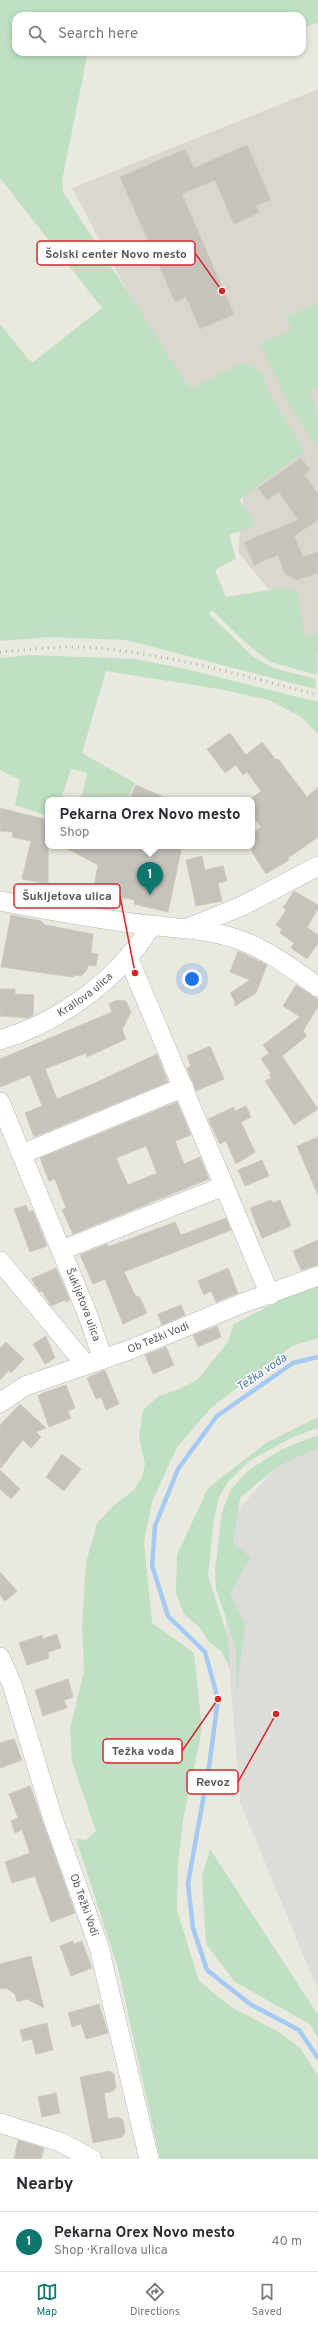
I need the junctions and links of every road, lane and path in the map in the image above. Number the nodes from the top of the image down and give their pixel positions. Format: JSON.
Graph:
{"nodes":[{"id":1,"x":318,"y":866,"type":"edge"},
{"id":2,"x":0,"y":902,"type":"edge"},
{"id":3,"x":151,"y":926,"type":"junction"},
{"id":4,"x":188,"y":928,"type":"junction"},
{"id":5,"x":128,"y":957,"type":"junction"},
{"id":6,"x":318,"y":987,"type":"edge"},
{"id":7,"x":0,"y":1040,"type":"edge"},
{"id":8,"x":184,"y":1087,"type":"junction"},
{"id":9,"x":0,"y":1102,"type":"edge"},
{"id":10,"x":22,"y":1154,"type":"junction"},
{"id":11,"x":224,"y":1186,"type":"junction"},
{"id":12,"x":62,"y":1250,"type":"junction"},
{"id":13,"x":0,"y":1261,"type":"edge"},
{"id":14,"x":318,"y":1276,"type":"edge"},
{"id":15,"x":270,"y":1295,"type":"junction"},
{"id":16,"x":95,"y":1362,"type":"junction"},
{"id":17,"x":3,"y":1397,"type":"edge"},
{"id":18,"x":0,"y":1658,"type":"edge"},
{"id":19,"x":0,"y":2123,"type":"edge"},
{"id":20,"x":92,"y":2159,"type":"edge"},
{"id":21,"x":148,"y":2159,"type":"edge"}],
"edges":[{"from":1,"to":4,"type":"street"},
{"from":2,"to":3,"type":"street"},
{"from":3,"to":4,"type":"street"},
{"from":3,"to":5,"type":"street","name":"Krallova ulica"},
{"from":4,"to":6,"type":"street"},
{"from":5,"to":7,"type":"street","name":"Krallova ulica"},
{"from":5,"to":8,"type":"street"},
{"from":8,"to":10,"type":"street"},
{"from":8,"to":11,"type":"street"},
{"from":9,"to":10,"type":"street","name":"Šukljetova ulica"},
{"from":10,"to":12,"type":"street","name":"Šukljetova ulica"},
{"from":11,"to":12,"type":"street"},
{"from":11,"to":15,"type":"street"},
{"from":12,"to":16,"type":"street","name":"Šukljetova ulica"},
{"from":13,"to":16,"type":"street"},
{"from":14,"to":15,"type":"street","name":"Ob Težki Vodi"},
{"from":15,"to":16,"type":"street","name":"Ob Težki Vodi"},
{"from":16,"to":17,"type":"street","name":"Ob Težki Vodi"},
{"from":18,"to":21,"type":"street","name":"Ob Težki Vodi"},
{"from":19,"to":20,"type":"street"}]}
